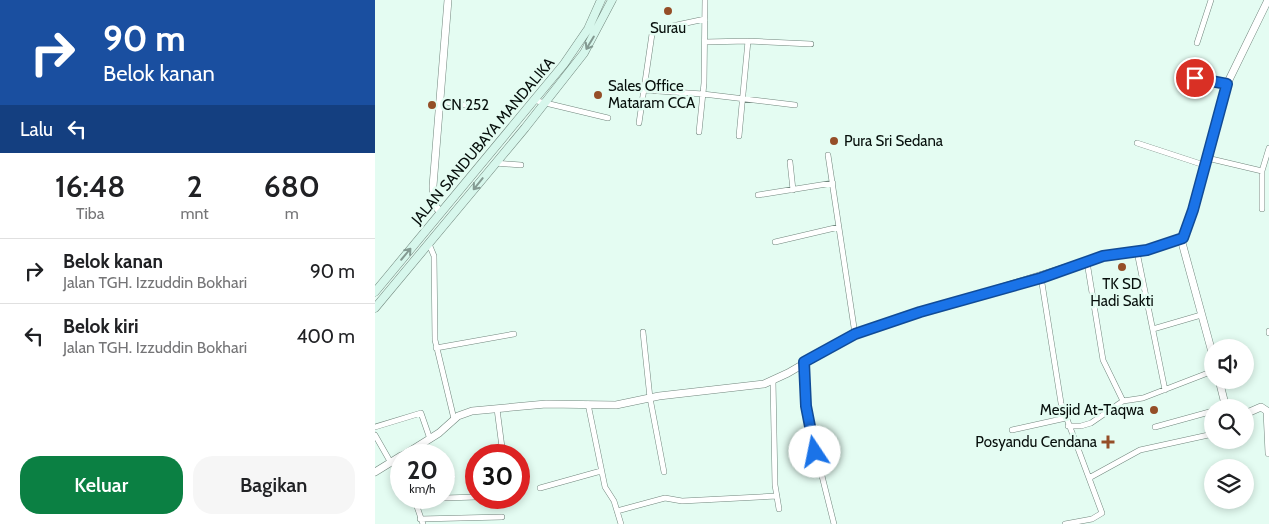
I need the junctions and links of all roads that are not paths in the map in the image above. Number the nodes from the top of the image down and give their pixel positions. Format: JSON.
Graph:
{"nodes":[{"id":1,"x":448,"y":0,"type":"edge"},
{"id":2,"x":601,"y":0,"type":"edge"},
{"id":3,"x":612,"y":0,"type":"edge"},
{"id":4,"x":705,"y":0,"type":"edge"},
{"id":5,"x":1211,"y":0,"type":"edge"},
{"id":6,"x":1268,"y":0,"type":"edge"},
{"id":7,"x":705,"y":19,"type":"junction"},
{"id":8,"x":748,"y":41,"type":"junction"},
{"id":9,"x":705,"y":42,"type":"junction"},
{"id":10,"x":1197,"y":43,"type":"dead end"},
{"id":11,"x":811,"y":44,"type":"dead end"},
{"id":12,"x":1185,"y":78,"type":"dead end"},
{"id":13,"x":1227,"y":84,"type":"junction"},
{"id":14,"x":643,"y":90,"type":"junction"},
{"id":15,"x":703,"y":94,"type":"junction"},
{"id":16,"x":743,"y":98,"type":"junction"},
{"id":17,"x":533,"y":100,"type":"junction"},
{"id":18,"x":440,"y":101,"type":"junction"},
{"id":19,"x":543,"y":103,"type":"junction"},
{"id":20,"x":464,"y":105,"type":"dead end"},
{"id":21,"x":795,"y":105,"type":"dead end"},
{"id":22,"x":608,"y":118,"type":"dead end"},
{"id":23,"x":639,"y":123,"type":"dead end"},
{"id":24,"x":699,"y":132,"type":"dead end"},
{"id":25,"x":739,"y":136,"type":"dead end"},
{"id":26,"x":1137,"y":143,"type":"dead end"},
{"id":27,"x":1269,"y":148,"type":"edge"},
{"id":28,"x":828,"y":155,"type":"dead end"},
{"id":29,"x":1205,"y":161,"type":"junction"},
{"id":30,"x":790,"y":162,"type":"dead end"},
{"id":31,"x":495,"y":163,"type":"junction"},
{"id":32,"x":521,"y":165,"type":"dead end"},
{"id":33,"x":1262,"y":171,"type":"junction"},
{"id":34,"x":833,"y":183,"type":"junction"},
{"id":35,"x":793,"y":190,"type":"junction"},
{"id":36,"x":758,"y":196,"type":"dead end"},
{"id":37,"x":1262,"y":209,"type":"dead end"},
{"id":38,"x":441,"y":212,"type":"junction"},
{"id":39,"x":432,"y":222,"type":"junction"},
{"id":40,"x":839,"y":227,"type":"junction"},
{"id":41,"x":441,"y":230,"type":"junction"},
{"id":42,"x":1181,"y":239,"type":"junction"},
{"id":43,"x":775,"y":242,"type":"dead end"},
{"id":44,"x":429,"y":244,"type":"junction"},
{"id":45,"x":1137,"y":252,"type":"junction"},
{"id":46,"x":1087,"y":262,"type":"junction"},
{"id":47,"x":1041,"y":278,"type":"junction"},
{"id":48,"x":375,"y":292,"type":"edge"},
{"id":49,"x":375,"y":308,"type":"edge"},
{"id":50,"x":1201,"y":315,"type":"junction"},
{"id":51,"x":1153,"y":329,"type":"junction"},
{"id":52,"x":643,"y":332,"type":"dead end"},
{"id":53,"x":514,"y":334,"type":"dead end"},
{"id":54,"x":855,"y":334,"type":"junction"},
{"id":55,"x":1208,"y":339,"type":"edge"},
{"id":56,"x":436,"y":348,"type":"junction"},
{"id":57,"x":804,"y":362,"type":"junction"},
{"id":58,"x":1204,"y":375,"type":"edge"},
{"id":59,"x":773,"y":381,"type":"junction"},
{"id":60,"x":1165,"y":390,"type":"junction"},
{"id":61,"x":650,"y":398,"type":"junction"},
{"id":62,"x":1123,"y":402,"type":"junction"},
{"id":63,"x":588,"y":404,"type":"junction"},
{"id":64,"x":497,"y":409,"type":"junction"},
{"id":65,"x":1254,"y":410,"type":"edge"},
{"id":66,"x":1268,"y":411,"type":"edge"},
{"id":67,"x":1204,"y":413,"type":"edge"},
{"id":68,"x":1066,"y":418,"type":"junction"},
{"id":69,"x":454,"y":419,"type":"junction"},
{"id":70,"x":1068,"y":426,"type":"junction"},
{"id":71,"x":375,"y":427,"type":"edge"},
{"id":72,"x":1155,"y":427,"type":"dead end"},
{"id":73,"x":1012,"y":430,"type":"dead end"},
{"id":74,"x":1204,"y":436,"type":"edge"},
{"id":75,"x":375,"y":437,"type":"edge"},
{"id":76,"x":430,"y":439,"type":"junction"},
{"id":77,"x":423,"y":444,"type":"edge"},
{"id":78,"x":502,"y":444,"type":"edge"},
{"id":79,"x":1269,"y":453,"type":"edge"},
{"id":80,"x":390,"y":461,"type":"edge"},
{"id":81,"x":390,"y":464,"type":"edge"},
{"id":82,"x":601,"y":471,"type":"junction"},
{"id":83,"x":375,"y":472,"type":"edge"},
{"id":84,"x":664,"y":472,"type":"dead end"},
{"id":85,"x":1089,"y":478,"type":"junction"},
{"id":86,"x":540,"y":488,"type":"dead end"},
{"id":87,"x":777,"y":496,"type":"junction"},
{"id":88,"x":417,"y":509,"type":"edge"},
{"id":89,"x":779,"y":509,"type":"dead end"},
{"id":90,"x":617,"y":511,"type":"junction"},
{"id":91,"x":502,"y":517,"type":"dead end"},
{"id":92,"x":421,"y":521,"type":"edge"},
{"id":93,"x":621,"y":524,"type":"edge"},
{"id":94,"x":834,"y":524,"type":"edge"},
{"id":95,"x":1065,"y":524,"type":"edge"}],
"edges":[{"from":1,"to":18,"type":"street"},
{"from":2,"to":17,"type":"main road","name":"JALAN SANDUBAYA MANDALIKA"},
{"from":3,"to":19,"type":"main road","one_way":true},
{"from":4,"to":7,"type":"street"},
{"from":5,"to":10,"type":"street"},
{"from":6,"to":13,"type":"street"},
{"from":7,"to":9,"type":"street"},
{"from":7,"to":14,"type":"street"},
{"from":8,"to":9,"type":"street"},
{"from":8,"to":11,"type":"street"},
{"from":8,"to":16,"type":"street"},
{"from":9,"to":15,"type":"street"},
{"from":12,"to":13,"type":"street"},
{"from":13,"to":29,"type":"street"},
{"from":14,"to":15,"type":"street"},
{"from":14,"to":23,"type":"street"},
{"from":15,"to":16,"type":"street"},
{"from":15,"to":24,"type":"street"},
{"from":16,"to":21,"type":"street"},
{"from":16,"to":25,"type":"street"},
{"from":17,"to":19,"type":"street"},
{"from":17,"to":38,"type":"main road","name":"JALAN SANDUBAYA MANDALIKA"},
{"from":18,"to":20,"type":"street"},
{"from":18,"to":38,"type":"street"},
{"from":19,"to":22,"type":"street"},
{"from":19,"to":31,"type":"main road"},
{"from":26,"to":29,"type":"street"},
{"from":27,"to":33,"type":"street"},
{"from":28,"to":34,"type":"street"},
{"from":29,"to":33,"type":"street"},
{"from":29,"to":42,"type":"street"},
{"from":30,"to":35,"type":"street"},
{"from":31,"to":32,"type":"street"},
{"from":31,"to":41,"type":"main road","one_way":true},
{"from":33,"to":37,"type":"street"},
{"from":34,"to":35,"type":"street"},
{"from":34,"to":40,"type":"street"},
{"from":35,"to":36,"type":"street"},
{"from":38,"to":39,"type":"main road","name":"JALAN SANDUBAYA MANDALIKA"},
{"from":39,"to":41,"type":"main road"},
{"from":48,"to":39,"type":"main road","name":"JALAN SANDUBAYA MANDALIKA","one_way":true},
{"from":40,"to":43,"type":"street"},
{"from":40,"to":54,"type":"street"},
{"from":41,"to":44,"type":"main road"},
{"from":42,"to":45,"type":"street"},
{"from":42,"to":50,"type":"street"},
{"from":44,"to":49,"type":"main road"},
{"from":44,"to":56,"type":"street"},
{"from":45,"to":46,"type":"street"},
{"from":45,"to":51,"type":"street"},
{"from":46,"to":47,"type":"street"},
{"from":46,"to":62,"type":"street"},
{"from":47,"to":54,"type":"street"},
{"from":47,"to":68,"type":"street"},
{"from":50,"to":51,"type":"street"},
{"from":50,"to":55,"type":"street"},
{"from":51,"to":60,"type":"street"},
{"from":52,"to":61,"type":"street"},
{"from":53,"to":56,"type":"street"},
{"from":54,"to":57,"type":"street"},
{"from":56,"to":69,"type":"street"},
{"from":57,"to":59,"type":"street"},
{"from":57,"to":94,"type":"street"},
{"from":58,"to":60,"type":"street"},
{"from":59,"to":61,"type":"street"},
{"from":59,"to":87,"type":"street"},
{"from":60,"to":62,"type":"street"},
{"from":61,"to":63,"type":"street"},
{"from":61,"to":84,"type":"street"},
{"from":62,"to":70,"type":"street"},
{"from":63,"to":64,"type":"street"},
{"from":63,"to":82,"type":"street"},
{"from":64,"to":69,"type":"street"},
{"from":64,"to":78,"type":"street"},
{"from":65,"to":66,"type":"street"},
{"from":66,"to":79,"type":"street"},
{"from":67,"to":72,"type":"street"},
{"from":68,"to":70,"type":"street"},
{"from":68,"to":73,"type":"street"},
{"from":69,"to":76,"type":"street"},
{"from":70,"to":85,"type":"street"},
{"from":71,"to":76,"type":"street"},
{"from":74,"to":85,"type":"street"},
{"from":75,"to":80,"type":"street"},
{"from":76,"to":77,"type":"street"},
{"from":81,"to":83,"type":"street"},
{"from":82,"to":86,"type":"street"},
{"from":82,"to":90,"type":"street"},
{"from":85,"to":95,"type":"street"},
{"from":87,"to":89,"type":"street"},
{"from":87,"to":90,"type":"street"},
{"from":88,"to":92,"type":"street"},
{"from":90,"to":93,"type":"street"},
{"from":91,"to":92,"type":"street"}]}
